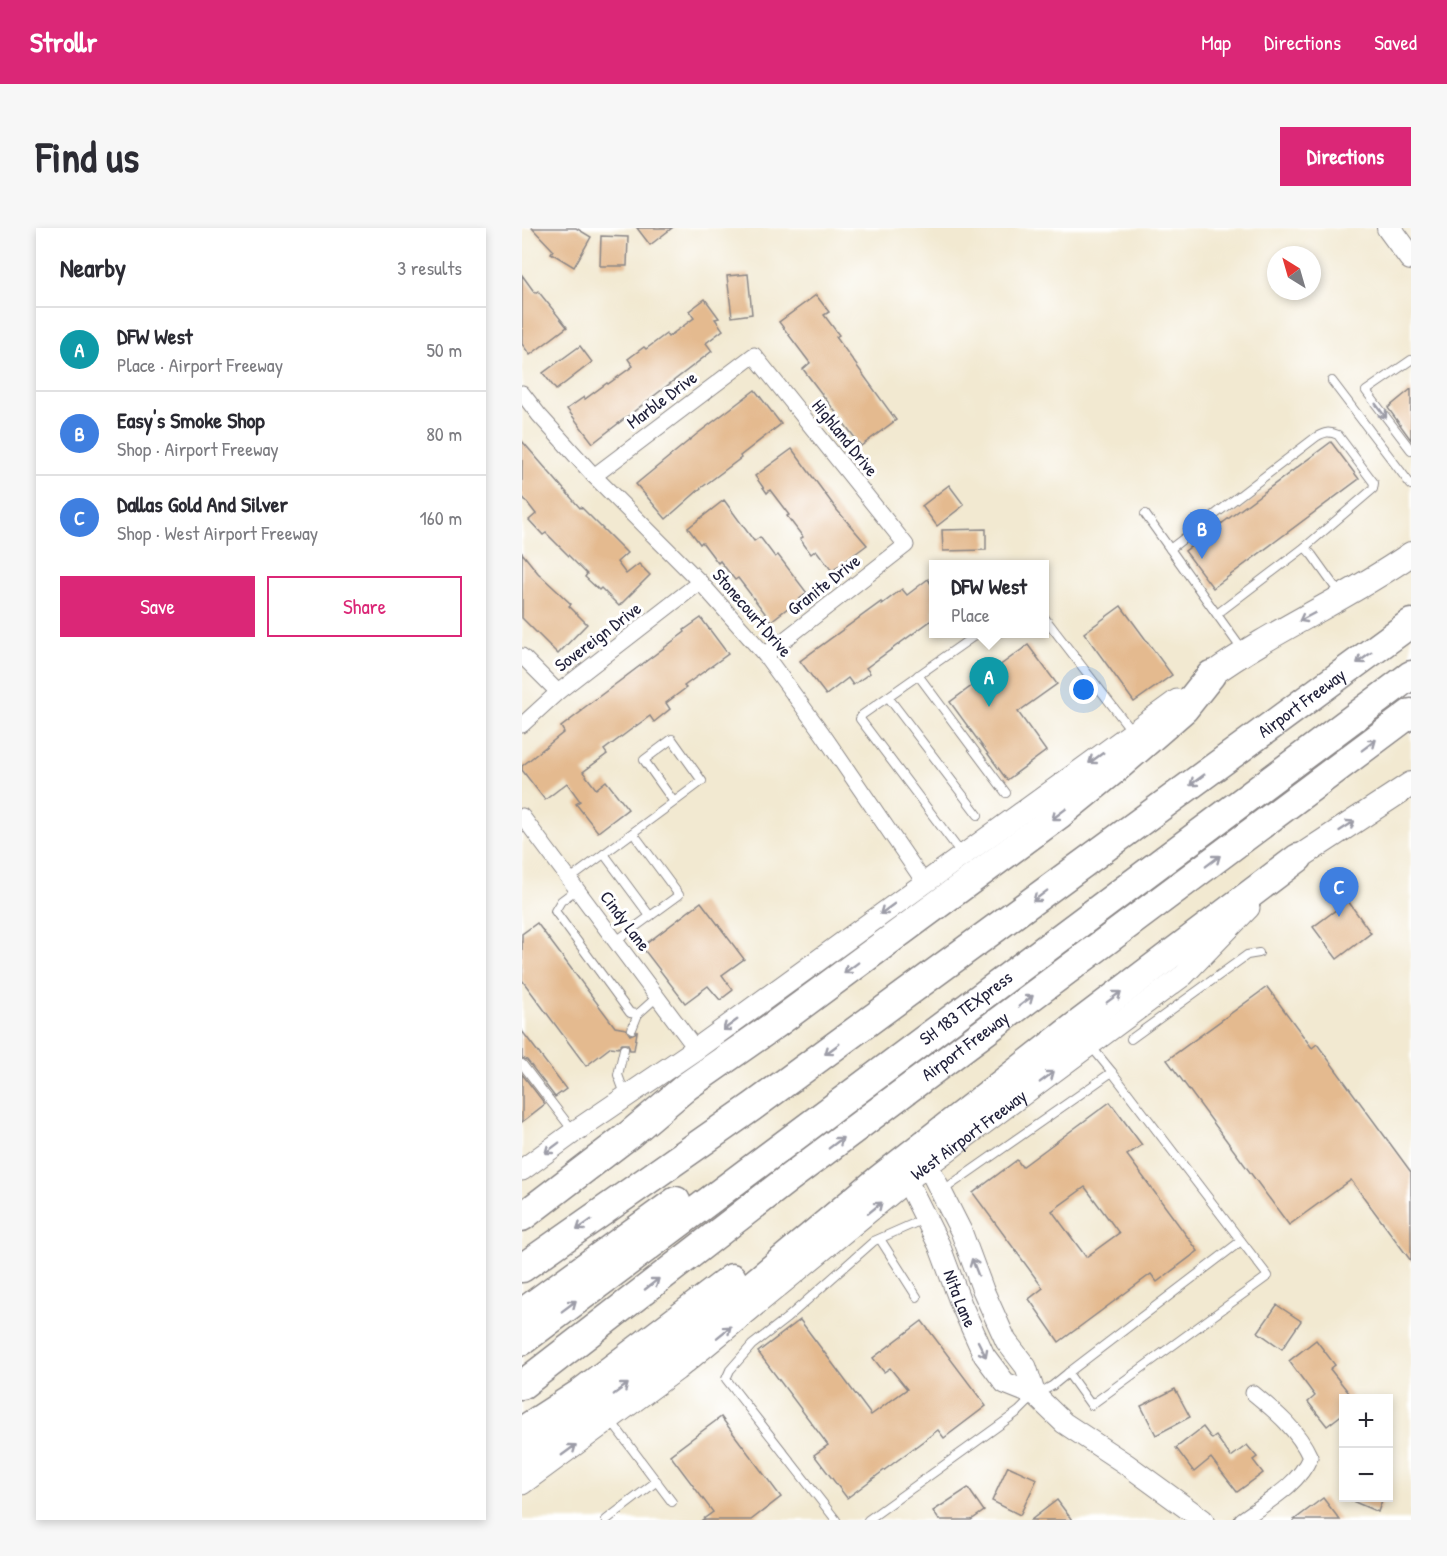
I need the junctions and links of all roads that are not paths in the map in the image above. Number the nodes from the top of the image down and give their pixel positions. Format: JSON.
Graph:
{"nodes":[{"id":1,"x":1389,"y":228,"type":"edge"},
{"id":2,"x":1411,"y":258,"type":"edge"},
{"id":3,"x":754,"y":355,"type":"joint"},
{"id":4,"x":1411,"y":360,"type":"edge"},
{"id":5,"x":1332,"y":381,"type":"dead end"},
{"id":6,"x":522,"y":393,"type":"edge"},
{"id":7,"x":1411,"y":450,"type":"edge"},
{"id":8,"x":594,"y":476,"type":"junction"},
{"id":9,"x":1411,"y":485,"type":"edge"},
{"id":10,"x":1145,"y":514,"type":"dead end"},
{"id":11,"x":906,"y":545,"type":"joint"},
{"id":12,"x":1305,"y":547,"type":"junction"},
{"id":13,"x":1170,"y":549,"type":"junction"},
{"id":14,"x":1411,"y":554,"type":"edge"},
{"id":15,"x":700,"y":582,"type":"junction"},
{"id":16,"x":1342,"y":598,"type":"junction"},
{"id":17,"x":1216,"y":614,"type":"junction"},
{"id":18,"x":1411,"y":623,"type":"edge"},
{"id":19,"x":1049,"y":624,"type":"edge"},
{"id":20,"x":970,"y":638,"type":"edge"},
{"id":21,"x":1244,"y":652,"type":"junction"},
{"id":22,"x":765,"y":655,"type":"junction"},
{"id":23,"x":522,"y":656,"type":"edge"},
{"id":24,"x":1411,"y":658,"type":"edge"},
{"id":25,"x":918,"y":675,"type":"junction"},
{"id":26,"x":1211,"y":675,"type":"junction"},
{"id":27,"x":1411,"y":675,"type":"edge"},
{"id":28,"x":558,"y":692,"type":"junction"},
{"id":29,"x":888,"y":697,"type":"junction"},
{"id":30,"x":1411,"y":713,"type":"edge"},
{"id":31,"x":522,"y":725,"type":"edge"},
{"id":32,"x":1132,"y":732,"type":"junction"},
{"id":33,"x":1411,"y":784,"type":"edge"},
{"id":34,"x":1006,"y":793,"type":"dead end"},
{"id":35,"x":674,"y":802,"type":"junction"},
{"id":36,"x":522,"y":816,"type":"edge"},
{"id":37,"x":978,"y":816,"type":"dead end"},
{"id":38,"x":633,"y":833,"type":"junction"},
{"id":39,"x":604,"y":854,"type":"junction"},
{"id":40,"x":962,"y":855,"type":"junction"},
{"id":41,"x":1298,"y":858,"type":"joint"},
{"id":42,"x":924,"y":882,"type":"junction"},
{"id":43,"x":573,"y":884,"type":"junction"},
{"id":44,"x":650,"y":916,"type":"junction"},
{"id":45,"x":616,"y":941,"type":"junction"},
{"id":46,"x":1259,"y":953,"type":"dead end"},
{"id":47,"x":657,"y":997,"type":"junction"},
{"id":48,"x":638,"y":1014,"type":"junction"},
{"id":49,"x":632,"y":1029,"type":"dead end"},
{"id":50,"x":1079,"y":1038,"type":"junction"},
{"id":51,"x":1131,"y":1039,"type":"dead end"},
{"id":52,"x":624,"y":1049,"type":"dead end"},
{"id":53,"x":696,"y":1049,"type":"junction"},
{"id":54,"x":522,"y":1064,"type":"edge"},
{"id":55,"x":1112,"y":1072,"type":"junction"},
{"id":56,"x":687,"y":1086,"type":"junction"},
{"id":57,"x":626,"y":1096,"type":"junction"},
{"id":58,"x":752,"y":1107,"type":"junction"},
{"id":59,"x":574,"y":1132,"type":"junction"},
{"id":60,"x":928,"y":1166,"type":"junction"},
{"id":61,"x":522,"y":1170,"type":"edge"},
{"id":62,"x":907,"y":1181,"type":"junction"},
{"id":63,"x":941,"y":1192,"type":"junction"},
{"id":64,"x":522,"y":1193,"type":"edge"},
{"id":65,"x":522,"y":1217,"type":"edge"},
{"id":66,"x":926,"y":1218,"type":"junction"},
{"id":67,"x":880,"y":1239,"type":"junction"},
{"id":68,"x":1240,"y":1241,"type":"junction"},
{"id":69,"x":522,"y":1268,"type":"edge"},
{"id":70,"x":522,"y":1293,"type":"edge"},
{"id":71,"x":917,"y":1297,"type":"dead end"},
{"id":72,"x":522,"y":1313,"type":"edge"},
{"id":73,"x":522,"y":1341,"type":"edge"},
{"id":74,"x":1068,"y":1373,"type":"junction"},
{"id":75,"x":522,"y":1384,"type":"edge"},
{"id":76,"x":1253,"y":1393,"type":"dead end"},
{"id":77,"x":1035,"y":1395,"type":"junction"},
{"id":78,"x":610,"y":1420,"type":"junction"},
{"id":79,"x":522,"y":1431,"type":"edge"},
{"id":80,"x":522,"y":1459,"type":"edge"},
{"id":81,"x":657,"y":1481,"type":"junction"},
{"id":82,"x":522,"y":1484,"type":"edge"},
{"id":83,"x":672,"y":1502,"type":"dead end"},
{"id":84,"x":606,"y":1520,"type":"edge"},
{"id":85,"x":836,"y":1520,"type":"edge"},
{"id":86,"x":868,"y":1520,"type":"edge"},
{"id":87,"x":1203,"y":1520,"type":"edge"},
{"id":88,"x":1242,"y":1520,"type":"edge"}],
"edges":[{"from":1,"to":2,"type":"main road"},
{"from":3,"to":8,"type":"street","name":"Marble Drive"},
{"from":3,"to":11,"type":"street","name":"Highland Drive"},
{"from":4,"to":7,"type":"lane","one_way":true},
{"from":5,"to":9,"type":"lane"},
{"from":6,"to":8,"type":"street","name":"Stonecourt Drive"},
{"from":8,"to":15,"type":"street","name":"Stonecourt Drive"},
{"from":10,"to":13,"type":"lane"},
{"from":11,"to":22,"type":"street","name":"Granite Drive"},
{"from":12,"to":13,"type":"lane"},
{"from":12,"to":16,"type":"lane"},
{"from":12,"to":17,"type":"lane"},
{"from":13,"to":17,"type":"lane"},
{"from":14,"to":16,"type":"main road"},
{"from":15,"to":22,"type":"street","name":"Stonecourt Drive"},
{"from":15,"to":28,"type":"street","name":"Sovereign Drive"},
{"from":16,"to":21,"type":"main road","one_way":true},
{"from":17,"to":21,"type":"lane"},
{"from":18,"to":58,"type":"highway","name":"Airport Freeway","one_way":true},
{"from":19,"to":32,"type":"lane"},
{"from":20,"to":25,"type":"lane"},
{"from":21,"to":26,"type":"main road"},
{"from":22,"to":42,"type":"street","name":"Stonecourt Drive"},
{"from":23,"to":28,"type":"street"},
{"from":24,"to":72,"type":"highway","name":"SH 183 TEXpress"},
{"from":25,"to":29,"type":"lane"},
{"from":25,"to":34,"type":"lane"},
{"from":26,"to":32,"type":"main road"},
{"from":26,"to":56,"type":"highway","one_way":true},
{"from":73,"to":27,"type":"highway","name":"SH 183 TEXpress","one_way":true},
{"from":28,"to":31,"type":"street","name":"Sovereign Drive"},
{"from":29,"to":37,"type":"lane"},
{"from":29,"to":40,"type":"lane"},
{"from":75,"to":30,"type":"highway","name":"Airport Freeway","one_way":true},
{"from":32,"to":40,"type":"main road","one_way":true},
{"from":41,"to":33,"type":"main road","one_way":true},
{"from":35,"to":35,"type":"lane"},
{"from":35,"to":38,"type":"lane"},
{"from":36,"to":43,"type":"street","name":"Cindy Lane"},
{"from":38,"to":39,"type":"lane"},
{"from":38,"to":44,"type":"lane"},
{"from":39,"to":43,"type":"lane"},
{"from":39,"to":44,"type":"lane"},
{"from":40,"to":42,"type":"main road"},
{"from":50,"to":41,"type":"highway","one_way":true},
{"from":42,"to":53,"type":"main road","one_way":true},
{"from":43,"to":45,"type":"street","name":"Cindy Lane"},
{"from":43,"to":48,"type":"lane"},
{"from":44,"to":45,"type":"lane"},
{"from":45,"to":47,"type":"street","name":"Cindy Lane"},
{"from":46,"to":51,"type":"lane"},
{"from":47,"to":48,"type":"lane"},
{"from":47,"to":53,"type":"street","name":"Cindy Lane"},
{"from":48,"to":49,"type":"lane"},
{"from":50,"to":55,"type":"lane"},
{"from":60,"to":50,"type":"main road","name":"West Airport Freeway","one_way":true},
{"from":50,"to":79,"type":"highway"},
{"from":80,"to":50,"type":"highway","one_way":true},
{"from":52,"to":57,"type":"lane"},
{"from":53,"to":57,"type":"main road"},
{"from":54,"to":59,"type":"lane"},
{"from":55,"to":63,"type":"lane"},
{"from":55,"to":68,"type":"lane"},
{"from":56,"to":64,"type":"highway"},
{"from":56,"to":65,"type":"highway"},
{"from":57,"to":59,"type":"main road"},
{"from":58,"to":69,"type":"highway","name":"Airport Freeway","one_way":true},
{"from":58,"to":70,"type":"highway"},
{"from":59,"to":61,"type":"main road","one_way":true},
{"from":60,"to":62,"type":"main road","name":"West Airport Freeway"},
{"from":60,"to":63,"type":"main road","name":"Nita Lane"},
{"from":62,"to":66,"type":"main road","name":"Nita Lane"},
{"from":78,"to":62,"type":"main road","name":"West Airport Freeway","one_way":true},
{"from":77,"to":63,"type":"main road","name":"Nita Lane","one_way":true},
{"from":66,"to":67,"type":"lane"},
{"from":66,"to":77,"type":"main road","name":"Nita Lane","one_way":true},
{"from":67,"to":71,"type":"lane"},
{"from":67,"to":85,"type":"lane"},
{"from":68,"to":74,"type":"lane"},
{"from":68,"to":74,"type":"lane"},
{"from":74,"to":77,"type":"lane"},
{"from":76,"to":88,"type":"street"},
{"from":77,"to":86,"type":"lane"},
{"from":77,"to":87,"type":"main road","name":"Nita Lane"},
{"from":78,"to":81,"type":"lane"},
{"from":82,"to":78,"type":"main road","name":"West Airport Freeway","one_way":true},
{"from":81,"to":83,"type":"lane"},
{"from":81,"to":84,"type":"lane"}]}
